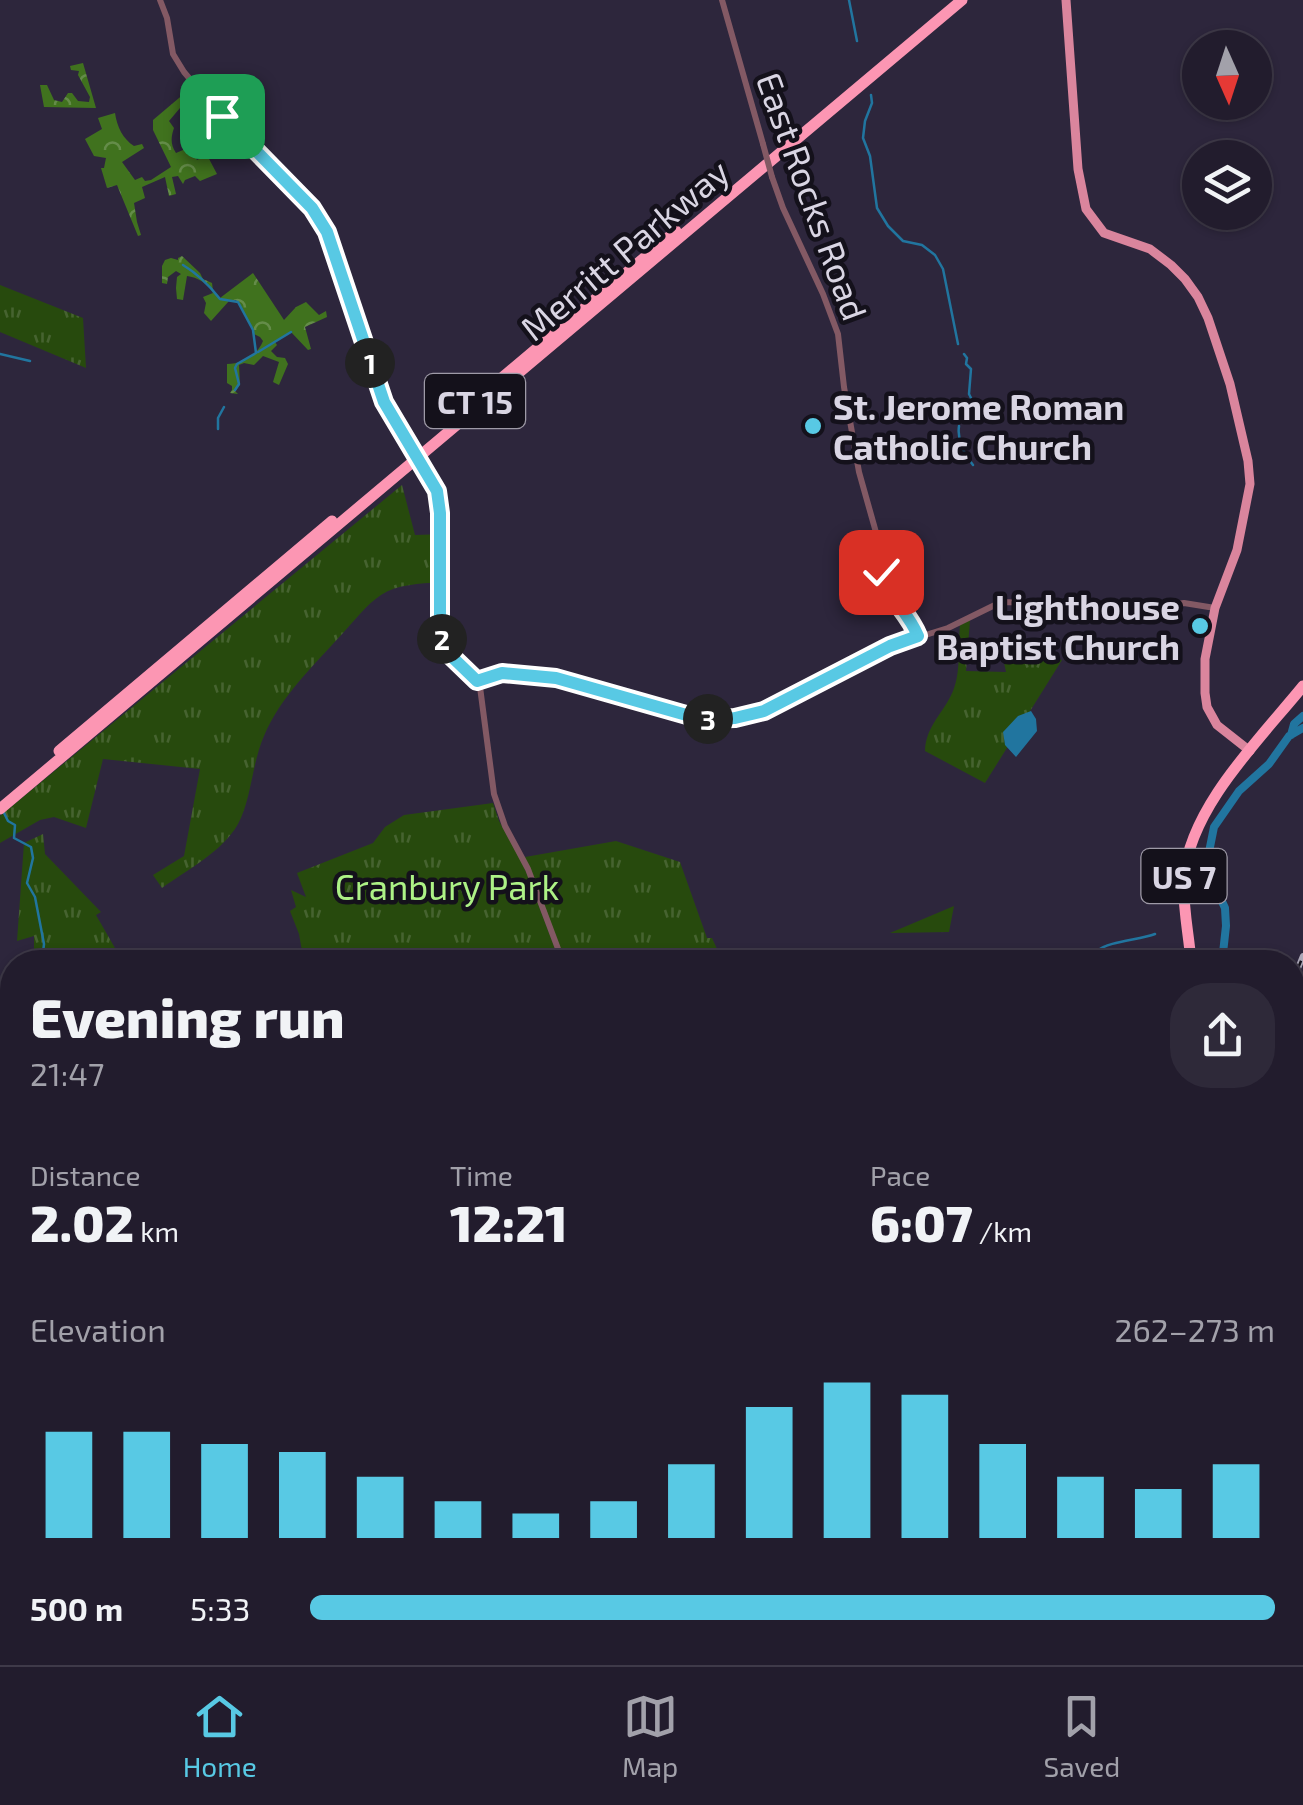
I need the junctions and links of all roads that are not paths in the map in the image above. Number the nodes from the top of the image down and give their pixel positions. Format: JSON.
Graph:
{"nodes":[{"id":1,"x":160,"y":0,"type":"edge"},
{"id":2,"x":722,"y":0,"type":"edge"},
{"id":3,"x":951,"y":0,"type":"edge"},
{"id":4,"x":962,"y":0,"type":"edge"},
{"id":5,"x":1066,"y":0,"type":"edge"},
{"id":6,"x":1216,"y":608,"type":"junction"},
{"id":7,"x":918,"y":636,"type":"junction"},
{"id":8,"x":477,"y":681,"type":"junction"},
{"id":9,"x":1303,"y":686,"type":"edge"},
{"id":10,"x":1250,"y":751,"type":"junction"},
{"id":11,"x":0,"y":805,"type":"edge"},
{"id":12,"x":558,"y":950,"type":"edge"},
{"id":13,"x":1191,"y":950,"type":"edge"}],
"edges":[{"from":1,"to":8,"type":"street","bridge":true},
{"from":2,"to":7,"type":"street","name":"East Rocks Road","bridge":true},
{"from":3,"to":11,"type":"highway","name":"Merritt Parkway","number":"CT 15"},
{"from":4,"to":11,"type":"highway","name":"Merritt Parkway","number":"CT 15"},
{"from":5,"to":6,"type":"main road"},
{"from":6,"to":7,"type":"street"},
{"from":6,"to":10,"type":"main road"},
{"from":7,"to":8,"type":"street"},
{"from":8,"to":12,"type":"street"},
{"from":9,"to":10,"type":"highway","number":"US 7"},
{"from":10,"to":13,"type":"highway","number":"US 7"}]}
